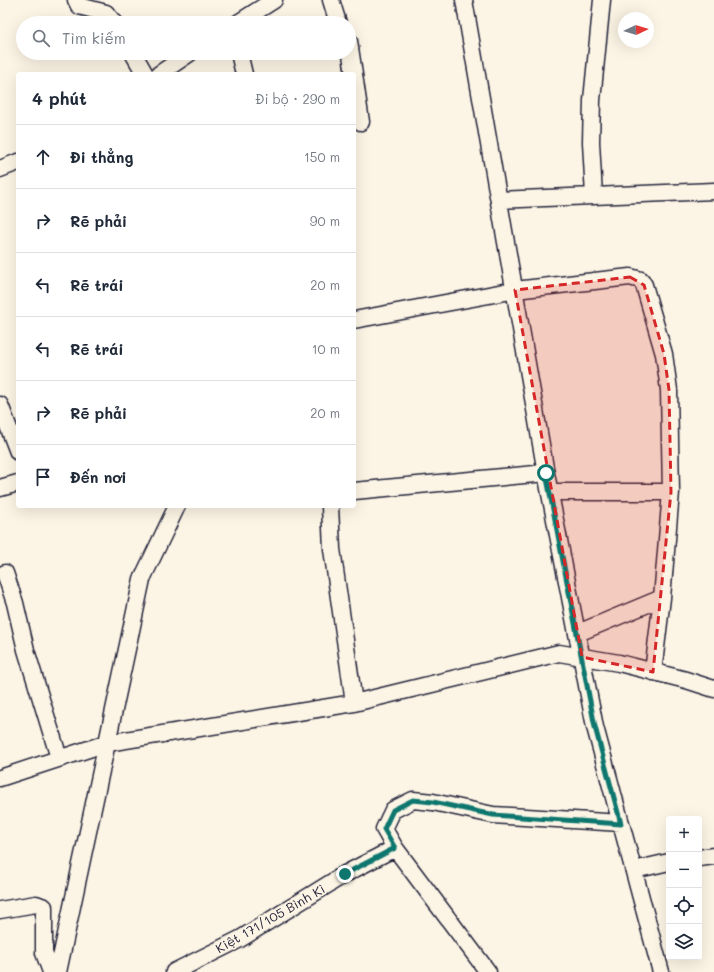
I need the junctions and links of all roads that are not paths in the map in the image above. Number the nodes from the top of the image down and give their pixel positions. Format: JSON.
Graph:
{"nodes":[{"id":1,"x":76,"y":0,"type":"edge"},
{"id":2,"x":274,"y":0,"type":"edge"},
{"id":3,"x":331,"y":0,"type":"edge"},
{"id":4,"x":464,"y":0,"type":"edge"},
{"id":5,"x":602,"y":0,"type":"edge"},
{"id":6,"x":108,"y":16,"type":"edge"},
{"id":7,"x":249,"y":16,"type":"edge"},
{"id":8,"x":336,"y":16,"type":"edge"},
{"id":9,"x":137,"y":60,"type":"edge"},
{"id":10,"x":180,"y":60,"type":"edge"},
{"id":11,"x":241,"y":60,"type":"edge"},
{"id":12,"x":352,"y":60,"type":"edge"},
{"id":13,"x":145,"y":72,"type":"edge"},
{"id":14,"x":162,"y":72,"type":"edge"},
{"id":15,"x":244,"y":72,"type":"edge"},
{"id":16,"x":354,"y":72,"type":"edge"},
{"id":17,"x":356,"y":88,"type":"edge"},
{"id":18,"x":361,"y":122,"type":"dead end"},
{"id":19,"x":16,"y":163,"type":"edge"},
{"id":20,"x":0,"y":169,"type":"edge"},
{"id":21,"x":714,"y":191,"type":"edge"},
{"id":22,"x":594,"y":196,"type":"junction"},
{"id":23,"x":499,"y":200,"type":"junction"},
{"id":24,"x":515,"y":290,"type":"junction"},
{"id":25,"x":356,"y":320,"type":"edge"},
{"id":26,"x":0,"y":405,"type":"edge"},
{"id":27,"x":16,"y":447,"type":"edge"},
{"id":28,"x":546,"y":473,"type":"junction"},
{"id":29,"x":16,"y":484,"type":"edge"},
{"id":30,"x":0,"y":488,"type":"edge"},
{"id":31,"x":356,"y":491,"type":"edge"},
{"id":32,"x":550,"y":492,"type":"junction"},
{"id":33,"x":671,"y":492,"type":"junction"},
{"id":34,"x":176,"y":508,"type":"edge"},
{"id":35,"x":330,"y":508,"type":"edge"},
{"id":36,"x":5,"y":573,"type":"dead end"},
{"id":37,"x":662,"y":598,"type":"junction"},
{"id":38,"x":578,"y":634,"type":"junction"},
{"id":39,"x":582,"y":657,"type":"junction"},
{"id":40,"x":653,"y":672,"type":"junction"},
{"id":41,"x":714,"y":689,"type":"edge"},
{"id":42,"x":354,"y":703,"type":"junction"},
{"id":43,"x":107,"y":743,"type":"junction"},
{"id":44,"x":59,"y":758,"type":"junction"},
{"id":45,"x":0,"y":778,"type":"edge"},
{"id":46,"x":621,"y":824,"type":"junction"},
{"id":47,"x":395,"y":848,"type":"junction"},
{"id":48,"x":714,"y":856,"type":"edge"},
{"id":49,"x":702,"y":858,"type":"edge"},
{"id":50,"x":666,"y":863,"type":"edge"},
{"id":51,"x":634,"y":870,"type":"junction"},
{"id":52,"x":0,"y":910,"type":"edge"},
{"id":53,"x":51,"y":972,"type":"edge"},
{"id":54,"x":58,"y":972,"type":"edge"},
{"id":55,"x":174,"y":972,"type":"edge"},
{"id":56,"x":488,"y":972,"type":"edge"},
{"id":57,"x":661,"y":972,"type":"edge"}],
"edges":[{"from":1,"to":6,"type":"street"},
{"from":2,"to":7,"type":"street"},
{"from":3,"to":8,"type":"street"},
{"from":4,"to":23,"type":"street"},
{"from":5,"to":22,"type":"street"},
{"from":9,"to":13,"type":"street"},
{"from":10,"to":14,"type":"street"},
{"from":11,"to":15,"type":"street"},
{"from":12,"to":16,"type":"street"},
{"from":17,"to":18,"type":"street"},
{"from":19,"to":20,"type":"street"},
{"from":21,"to":22,"type":"street"},
{"from":22,"to":23,"type":"street"},
{"from":23,"to":24,"type":"street"},
{"from":24,"to":25,"type":"street"},
{"from":24,"to":28,"type":"street"},
{"from":24,"to":33,"type":"street"},
{"from":26,"to":27,"type":"street"},
{"from":28,"to":31,"type":"street"},
{"from":28,"to":32,"type":"street"},
{"from":29,"to":30,"type":"street"},
{"from":32,"to":33,"type":"street"},
{"from":32,"to":38,"type":"street"},
{"from":33,"to":37,"type":"street"},
{"from":34,"to":43,"type":"street"},
{"from":35,"to":42,"type":"street"},
{"from":36,"to":44,"type":"street"},
{"from":37,"to":38,"type":"street"},
{"from":37,"to":40,"type":"street"},
{"from":38,"to":39,"type":"street"},
{"from":39,"to":40,"type":"street"},
{"from":39,"to":42,"type":"street"},
{"from":39,"to":46,"type":"street"},
{"from":40,"to":41,"type":"street"},
{"from":42,"to":43,"type":"street"},
{"from":43,"to":44,"type":"street"},
{"from":43,"to":54,"type":"street"},
{"from":44,"to":45,"type":"street"},
{"from":46,"to":47,"type":"street"},
{"from":46,"to":51,"type":"street"},
{"from":47,"to":55,"type":"street","name":"Kiệt 171/105 Bình Kì"},
{"from":47,"to":56,"type":"street"},
{"from":48,"to":49,"type":"street"},
{"from":50,"to":51,"type":"street"},
{"from":51,"to":57,"type":"street"},
{"from":52,"to":53,"type":"street"}]}
